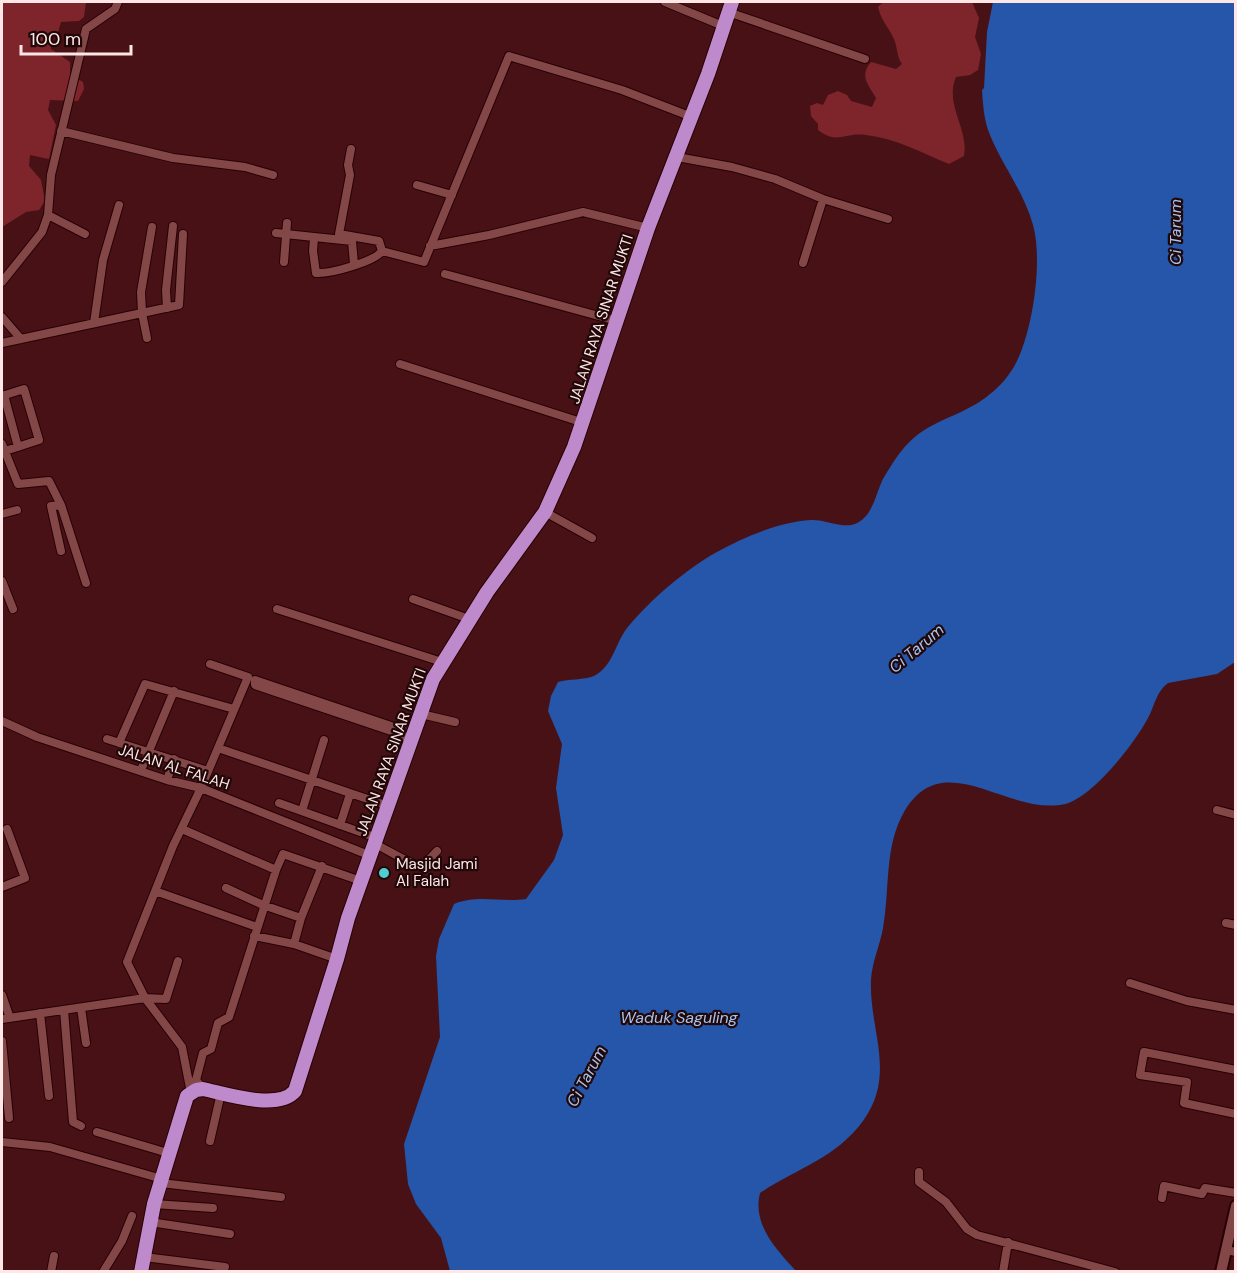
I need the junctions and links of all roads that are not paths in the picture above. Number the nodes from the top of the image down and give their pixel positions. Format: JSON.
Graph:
{"nodes":[{"id":1,"x":118,"y":2,"type":"edge"},
{"id":2,"x":665,"y":2,"type":"edge"},
{"id":3,"x":730,"y":5,"type":"edge"},
{"id":4,"x":723,"y":26,"type":"junction"},
{"id":5,"x":865,"y":59,"type":"dead end"},
{"id":6,"x":692,"y":117,"type":"junction"},
{"id":7,"x":61,"y":131,"type":"junction"},
{"id":8,"x":351,"y":149,"type":"dead end"},
{"id":9,"x":677,"y":157,"type":"junction"},
{"id":10,"x":273,"y":175,"type":"dead end"},
{"id":11,"x":417,"y":185,"type":"dead end"},
{"id":12,"x":452,"y":195,"type":"junction"},
{"id":13,"x":823,"y":199,"type":"junction"},
{"id":14,"x":119,"y":205,"type":"dead end"},
{"id":15,"x":48,"y":215,"type":"junction"},
{"id":16,"x":888,"y":219,"type":"dead end"},
{"id":17,"x":287,"y":223,"type":"dead end"},
{"id":18,"x":173,"y":226,"type":"dead end"},
{"id":19,"x":152,"y":227,"type":"dead end"},
{"id":20,"x":648,"y":228,"type":"junction"},
{"id":21,"x":276,"y":233,"type":"dead end"},
{"id":22,"x":85,"y":234,"type":"dead end"},
{"id":23,"x":183,"y":234,"type":"dead end"},
{"id":24,"x":287,"y":235,"type":"junction"},
{"id":25,"x":314,"y":238,"type":"junction"},
{"id":26,"x":430,"y":246,"type":"junction"},
{"id":27,"x":382,"y":251,"type":"junction"},
{"id":28,"x":284,"y":262,"type":"dead end"},
{"id":29,"x":804,"y":263,"type":"dead end"},
{"id":30,"x":354,"y":264,"type":"junction"},
{"id":31,"x":445,"y":274,"type":"dead end"},
{"id":32,"x":2,"y":282,"type":"edge"},
{"id":33,"x":167,"y":308,"type":"junction"},
{"id":34,"x":142,"y":313,"type":"junction"},
{"id":35,"x":2,"y":317,"type":"edge"},
{"id":36,"x":617,"y":321,"type":"junction"},
{"id":37,"x":94,"y":322,"type":"junction"},
{"id":38,"x":147,"y":338,"type":"dead end"},
{"id":39,"x":21,"y":339,"type":"junction"},
{"id":40,"x":2,"y":343,"type":"edge"},
{"id":41,"x":400,"y":364,"type":"dead end"},
{"id":42,"x":3,"y":395,"type":"edge"},
{"id":43,"x":584,"y":423,"type":"junction"},
{"id":44,"x":18,"y":447,"type":"junction"},
{"id":45,"x":3,"y":449,"type":"edge"},
{"id":46,"x":62,"y":505,"type":"junction"},
{"id":47,"x":17,"y":510,"type":"dead end"},
{"id":48,"x":545,"y":512,"type":"junction"},
{"id":49,"x":2,"y":514,"type":"edge"},
{"id":50,"x":592,"y":538,"type":"dead end"},
{"id":51,"x":61,"y":551,"type":"dead end"},
{"id":52,"x":2,"y":581,"type":"edge"},
{"id":53,"x":86,"y":583,"type":"dead end"},
{"id":54,"x":413,"y":599,"type":"dead end"},
{"id":55,"x":13,"y":609,"type":"dead end"},
{"id":56,"x":278,"y":609,"type":"dead end"},
{"id":57,"x":469,"y":619,"type":"junction"},
{"id":58,"x":442,"y":662,"type":"junction"},
{"id":59,"x":210,"y":664,"type":"dead end"},
{"id":60,"x":174,"y":691,"type":"junction"},
{"id":61,"x":326,"y":707,"type":"junction"},
{"id":62,"x":234,"y":709,"type":"junction"},
{"id":63,"x":421,"y":714,"type":"junction"},
{"id":64,"x":2,"y":721,"type":"edge"},
{"id":65,"x":454,"y":722,"type":"dead end"},
{"id":66,"x":107,"y":739,"type":"dead end"},
{"id":67,"x":324,"y":740,"type":"dead end"},
{"id":68,"x":119,"y":742,"type":"junction"},
{"id":69,"x":411,"y":742,"type":"junction"},
{"id":70,"x":218,"y":748,"type":"junction"},
{"id":71,"x":149,"y":752,"type":"junction"},
{"id":72,"x":174,"y":759,"type":"junction"},
{"id":73,"x":141,"y":770,"type":"junction"},
{"id":74,"x":208,"y":771,"type":"junction"},
{"id":75,"x":166,"y":780,"type":"junction"},
{"id":76,"x":312,"y":781,"type":"junction"},
{"id":77,"x":201,"y":788,"type":"junction"},
{"id":78,"x":350,"y":794,"type":"junction"},
{"id":79,"x":279,"y":803,"type":"dead end"},
{"id":80,"x":388,"y":806,"type":"junction"},
{"id":81,"x":1217,"y":810,"type":"dead end"},
{"id":82,"x":302,"y":811,"type":"junction"},
{"id":83,"x":1236,"y":815,"type":"edge"},
{"id":84,"x":340,"y":825,"type":"junction"},
{"id":85,"x":7,"y":829,"type":"dead end"},
{"id":86,"x":182,"y":829,"type":"junction"},
{"id":87,"x":375,"y":846,"type":"junction"},
{"id":88,"x":437,"y":851,"type":"dead end"},
{"id":89,"x":322,"y":866,"type":"junction"},
{"id":90,"x":276,"y":870,"type":"junction"},
{"id":91,"x":361,"y":881,"type":"junction"},
{"id":92,"x":2,"y":887,"type":"edge"},
{"id":93,"x":226,"y":888,"type":"dead end"},
{"id":94,"x":155,"y":891,"type":"junction"},
{"id":95,"x":263,"y":905,"type":"junction"},
{"id":96,"x":301,"y":918,"type":"junction"},
{"id":97,"x":1226,"y":923,"type":"dead end"},
{"id":98,"x":1236,"y":925,"type":"edge"},
{"id":99,"x":257,"y":927,"type":"junction"},
{"id":100,"x":254,"y":936,"type":"junction"},
{"id":101,"x":294,"y":944,"type":"junction"},
{"id":102,"x":337,"y":959,"type":"junction"},
{"id":103,"x":178,"y":961,"type":"dead end"},
{"id":104,"x":1130,"y":984,"type":"dead end"},
{"id":105,"x":2,"y":995,"type":"edge"},
{"id":106,"x":145,"y":998,"type":"junction"},
{"id":107,"x":81,"y":1008,"type":"junction"},
{"id":108,"x":64,"y":1010,"type":"junction"},
{"id":109,"x":1236,"y":1010,"type":"edge"},
{"id":110,"x":40,"y":1013,"type":"junction"},
{"id":111,"x":6,"y":1019,"type":"edge"},
{"id":112,"x":2,"y":1041,"type":"edge"},
{"id":113,"x":86,"y":1043,"type":"dead end"},
{"id":114,"x":1236,"y":1070,"type":"edge"},
{"id":115,"x":197,"y":1091,"type":"junction"},
{"id":116,"x":221,"y":1093,"type":"junction"},
{"id":117,"x":49,"y":1096,"type":"dead end"},
{"id":118,"x":1236,"y":1114,"type":"edge"},
{"id":119,"x":9,"y":1118,"type":"dead end"},
{"id":120,"x":81,"y":1126,"type":"dead end"},
{"id":121,"x":97,"y":1132,"type":"dead end"},
{"id":122,"x":2,"y":1142,"type":"edge"},
{"id":123,"x":210,"y":1142,"type":"dead end"},
{"id":124,"x":168,"y":1153,"type":"junction"},
{"id":125,"x":919,"y":1172,"type":"dead end"},
{"id":126,"x":161,"y":1181,"type":"junction"},
{"id":127,"x":1236,"y":1193,"type":"edge"},
{"id":128,"x":281,"y":1197,"type":"dead end"},
{"id":129,"x":1162,"y":1198,"type":"dead end"},
{"id":130,"x":154,"y":1204,"type":"junction"},
{"id":131,"x":1236,"y":1206,"type":"edge"},
{"id":132,"x":213,"y":1209,"type":"dead end"},
{"id":133,"x":132,"y":1216,"type":"dead end"},
{"id":134,"x":150,"y":1222,"type":"junction"},
{"id":135,"x":231,"y":1234,"type":"dead end"},
{"id":136,"x":1008,"y":1242,"type":"junction"},
{"id":137,"x":1231,"y":1251,"type":"edge"},
{"id":138,"x":54,"y":1256,"type":"dead end"},
{"id":139,"x":144,"y":1257,"type":"junction"},
{"id":140,"x":225,"y":1268,"type":"dead end"},
{"id":141,"x":51,"y":1272,"type":"edge"},
{"id":142,"x":103,"y":1272,"type":"edge"},
{"id":143,"x":141,"y":1272,"type":"edge"},
{"id":144,"x":1003,"y":1272,"type":"edge"},
{"id":145,"x":1115,"y":1272,"type":"edge"},
{"id":146,"x":1221,"y":1272,"type":"edge"}],
"edges":[{"from":1,"to":7,"type":"street"},
{"from":2,"to":4,"type":"street"},
{"from":3,"to":4,"type":"highway","name":"JALAN RAYA SINAR MUKTI"},
{"from":3,"to":5,"type":"street"},
{"from":4,"to":6,"type":"highway","name":"JALAN RAYA SINAR MUKTI"},
{"from":6,"to":9,"type":"highway","name":"JALAN RAYA SINAR MUKTI"},
{"from":6,"to":12,"type":"street"},
{"from":7,"to":10,"type":"street"},
{"from":7,"to":15,"type":"street"},
{"from":8,"to":27,"type":"street"},
{"from":9,"to":13,"type":"street"},
{"from":9,"to":20,"type":"highway","name":"JALAN RAYA SINAR MUKTI"},
{"from":11,"to":12,"type":"street"},
{"from":12,"to":26,"type":"street"},
{"from":13,"to":16,"type":"street"},
{"from":13,"to":29,"type":"street"},
{"from":14,"to":37,"type":"street"},
{"from":15,"to":22,"type":"street"},
{"from":15,"to":32,"type":"street"},
{"from":17,"to":24,"type":"street"},
{"from":18,"to":33,"type":"street"},
{"from":19,"to":34,"type":"street"},
{"from":20,"to":26,"type":"street"},
{"from":20,"to":36,"type":"highway","name":"JALAN RAYA SINAR MUKTI"},
{"from":21,"to":24,"type":"street"},
{"from":23,"to":33,"type":"street"},
{"from":24,"to":25,"type":"street"},
{"from":24,"to":28,"type":"street"},
{"from":25,"to":30,"type":"street"},
{"from":25,"to":30,"type":"street"},
{"from":26,"to":27,"type":"street"},
{"from":27,"to":30,"type":"street"},
{"from":31,"to":36,"type":"street"},
{"from":33,"to":34,"type":"street"},
{"from":34,"to":37,"type":"street"},
{"from":34,"to":38,"type":"street"},
{"from":35,"to":39,"type":"street"},
{"from":36,"to":43,"type":"highway","name":"JALAN RAYA SINAR MUKTI"},
{"from":37,"to":39,"type":"street"},
{"from":39,"to":40,"type":"street"},
{"from":41,"to":43,"type":"street"},
{"from":42,"to":44,"type":"street"},
{"from":42,"to":44,"type":"street"},
{"from":43,"to":48,"type":"highway","name":"JALAN RAYA SINAR MUKTI"},
{"from":44,"to":45,"type":"street"},
{"from":45,"to":46,"type":"street"},
{"from":46,"to":51,"type":"street"},
{"from":46,"to":53,"type":"street"},
{"from":47,"to":49,"type":"street"},
{"from":48,"to":50,"type":"street"},
{"from":48,"to":57,"type":"highway","name":"JALAN RAYA SINAR MUKTI"},
{"from":52,"to":55,"type":"street"},
{"from":54,"to":57,"type":"street"},
{"from":56,"to":58,"type":"street"},
{"from":57,"to":58,"type":"highway","name":"JALAN RAYA SINAR MUKTI"},
{"from":58,"to":63,"type":"highway","name":"JALAN RAYA SINAR MUKTI"},
{"from":59,"to":62,"type":"street"},
{"from":60,"to":62,"type":"street"},
{"from":60,"to":68,"type":"street"},
{"from":60,"to":71,"type":"street"},
{"from":61,"to":61,"type":"street"},
{"from":61,"to":69,"type":"street"},
{"from":62,"to":70,"type":"street"},
{"from":63,"to":65,"type":"street"},
{"from":63,"to":69,"type":"highway","name":"JALAN RAYA SINAR MUKTI"},
{"from":64,"to":73,"type":"street","name":"JALAN AL FALAH"},
{"from":66,"to":68,"type":"street"},
{"from":67,"to":76,"type":"street"},
{"from":68,"to":71,"type":"street"},
{"from":69,"to":80,"type":"highway","name":"JALAN RAYA SINAR MUKTI"},
{"from":70,"to":74,"type":"street"},
{"from":70,"to":76,"type":"street"},
{"from":71,"to":72,"type":"street"},
{"from":71,"to":73,"type":"street"},
{"from":72,"to":74,"type":"street"},
{"from":72,"to":75,"type":"street"},
{"from":73,"to":75,"type":"street","name":"JALAN AL FALAH"},
{"from":74,"to":77,"type":"street"},
{"from":75,"to":77,"type":"street","name":"JALAN AL FALAH"},
{"from":76,"to":78,"type":"street"},
{"from":76,"to":82,"type":"street"},
{"from":77,"to":86,"type":"street"},
{"from":77,"to":87,"type":"street","name":"JALAN AL FALAH"},
{"from":78,"to":80,"type":"street"},
{"from":78,"to":84,"type":"street"},
{"from":79,"to":82,"type":"street"},
{"from":80,"to":87,"type":"highway","name":"JALAN RAYA SINAR MUKTI"},
{"from":81,"to":83,"type":"street"},
{"from":82,"to":84,"type":"street"},
{"from":84,"to":87,"type":"street"},
{"from":85,"to":92,"type":"street"},
{"from":86,"to":90,"type":"street"},
{"from":86,"to":94,"type":"street"},
{"from":87,"to":88,"type":"street"},
{"from":87,"to":91,"type":"highway","name":"JALAN RAYA SINAR MUKTI"},
{"from":89,"to":90,"type":"street"},
{"from":89,"to":91,"type":"street"},
{"from":89,"to":96,"type":"street"},
{"from":90,"to":95,"type":"street"},
{"from":91,"to":102,"type":"highway","name":"JALAN RAYA SINAR MUKTI"},
{"from":93,"to":95,"type":"street"},
{"from":94,"to":99,"type":"street"},
{"from":94,"to":106,"type":"street"},
{"from":95,"to":96,"type":"street"},
{"from":95,"to":99,"type":"street"},
{"from":96,"to":101,"type":"street"},
{"from":97,"to":98,"type":"street"},
{"from":99,"to":100,"type":"street"},
{"from":100,"to":101,"type":"street"},
{"from":100,"to":115,"type":"street"},
{"from":101,"to":102,"type":"street"},
{"from":102,"to":116,"type":"highway","name":"JALAN RAYA SINAR MUKTI"},
{"from":103,"to":106,"type":"street"},
{"from":104,"to":109,"type":"street"},
{"from":105,"to":111,"type":"street"},
{"from":106,"to":107,"type":"street"},
{"from":106,"to":115,"type":"street"},
{"from":107,"to":108,"type":"street"},
{"from":107,"to":113,"type":"street"},
{"from":108,"to":110,"type":"street"},
{"from":108,"to":120,"type":"street"},
{"from":110,"to":111,"type":"street"},
{"from":110,"to":117,"type":"street"},
{"from":112,"to":119,"type":"street"},
{"from":114,"to":118,"type":"street"},
{"from":115,"to":116,"type":"highway","name":"JALAN RAYA SINAR MUKTI"},
{"from":115,"to":124,"type":"highway"},
{"from":116,"to":123,"type":"street"},
{"from":121,"to":124,"type":"street"},
{"from":122,"to":126,"type":"street"},
{"from":124,"to":126,"type":"highway"},
{"from":125,"to":136,"type":"street"},
{"from":126,"to":128,"type":"street"},
{"from":126,"to":130,"type":"highway"},
{"from":127,"to":129,"type":"street"},
{"from":130,"to":132,"type":"street"},
{"from":130,"to":134,"type":"highway"},
{"from":131,"to":137,"type":"main road"},
{"from":133,"to":142,"type":"street"},
{"from":134,"to":135,"type":"street"},
{"from":134,"to":139,"type":"highway"},
{"from":136,"to":144,"type":"street"},
{"from":136,"to":145,"type":"street"},
{"from":137,"to":146,"type":"main road"},
{"from":138,"to":141,"type":"street"},
{"from":139,"to":140,"type":"street"},
{"from":139,"to":143,"type":"highway"}]}
